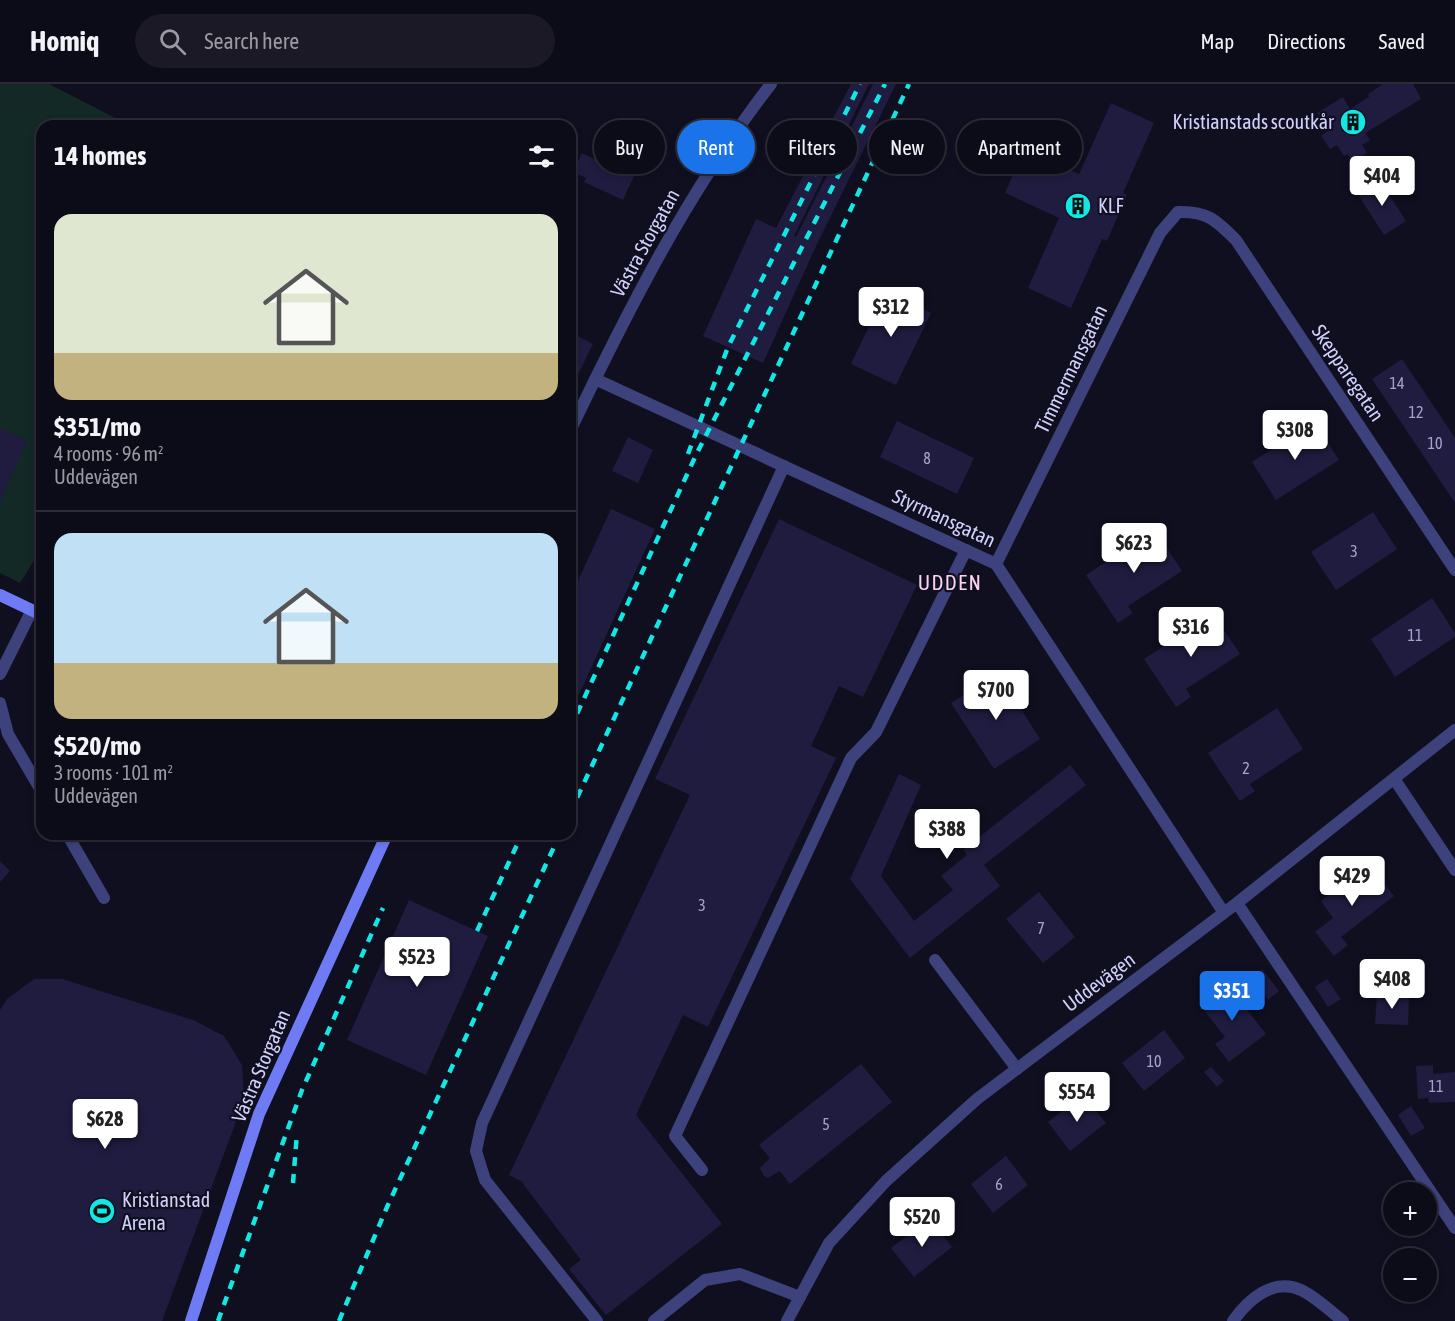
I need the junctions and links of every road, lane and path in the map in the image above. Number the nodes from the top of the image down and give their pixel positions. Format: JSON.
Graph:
{"nodes":[{"id":1,"x":771,"y":84,"type":"edge"},
{"id":2,"x":1196,"y":211,"type":"joint"},
{"id":3,"x":595,"y":379,"type":"junction"},
{"id":4,"x":576,"y":418,"type":"edge"},
{"id":5,"x":784,"y":466,"type":"junction"},
{"id":6,"x":966,"y":550,"type":"junction"},
{"id":7,"x":996,"y":564,"type":"junction"},
{"id":8,"x":1455,"y":570,"type":"edge"},
{"id":9,"x":0,"y":595,"type":"edge"},
{"id":10,"x":36,"y":613,"type":"edge"},
{"id":11,"x":36,"y":615,"type":"edge"},
{"id":12,"x":0,"y":674,"type":"edge"},
{"id":13,"x":0,"y":703,"type":"edge"},
{"id":14,"x":1455,"y":730,"type":"edge"},
{"id":15,"x":1395,"y":780,"type":"junction"},
{"id":16,"x":36,"y":782,"type":"edge"},
{"id":17,"x":70,"y":840,"type":"edge"},
{"id":18,"x":384,"y":840,"type":"edge"},
{"id":19,"x":1455,"y":870,"type":"edge"},
{"id":20,"x":104,"y":898,"type":"dead end"},
{"id":21,"x":1237,"y":903,"type":"junction"},
{"id":22,"x":1224,"y":913,"type":"junction"},
{"id":23,"x":936,"y":960,"type":"dead end"},
{"id":24,"x":1017,"y":1069,"type":"junction"},
{"id":25,"x":702,"y":1170,"type":"dead end"},
{"id":26,"x":1455,"y":1228,"type":"edge"},
{"id":27,"x":800,"y":1297,"type":"junction"},
{"id":28,"x":191,"y":1321,"type":"edge"},
{"id":29,"x":597,"y":1321,"type":"edge"},
{"id":30,"x":654,"y":1321,"type":"edge"},
{"id":31,"x":787,"y":1321,"type":"edge"},
{"id":32,"x":1233,"y":1321,"type":"edge"},
{"id":33,"x":1343,"y":1321,"type":"edge"}],
"edges":[{"from":1,"to":3,"type":"street","name":"Västra Storgatan"},
{"from":2,"to":7,"type":"street","name":"Timmermansgatan"},
{"from":2,"to":8,"type":"street","name":"Skepparegatan"},
{"from":3,"to":4,"type":"street","name":"Västra Storgatan"},
{"from":3,"to":5,"type":"street","name":"Styrmansgatan"},
{"from":5,"to":6,"type":"street","name":"Styrmansgatan"},
{"from":5,"to":29,"type":"street"},
{"from":6,"to":7,"type":"street","name":"Styrmansgatan"},
{"from":6,"to":25,"type":"street"},
{"from":7,"to":22,"type":"street","name":"Styrmansgatan"},
{"from":9,"to":10,"type":"street"},
{"from":11,"to":12,"type":"street"},
{"from":13,"to":16,"type":"street"},
{"from":14,"to":15,"type":"street","name":"Uddevägen"},
{"from":15,"to":19,"type":"street"},
{"from":15,"to":21,"type":"street","name":"Uddevägen"},
{"from":17,"to":20,"type":"street"},
{"from":18,"to":28,"type":"street","name":"Västra Storgatan"},
{"from":21,"to":22,"type":"street","name":"Uddevägen"},
{"from":21,"to":26,"type":"street"},
{"from":22,"to":24,"type":"street","name":"Uddevägen"},
{"from":23,"to":24,"type":"street"},
{"from":24,"to":27,"type":"street","name":"Uddevägen"},
{"from":27,"to":30,"type":"street"},
{"from":27,"to":31,"type":"street","name":"Uddevägen"},
{"from":32,"to":33,"type":"street"}]}
